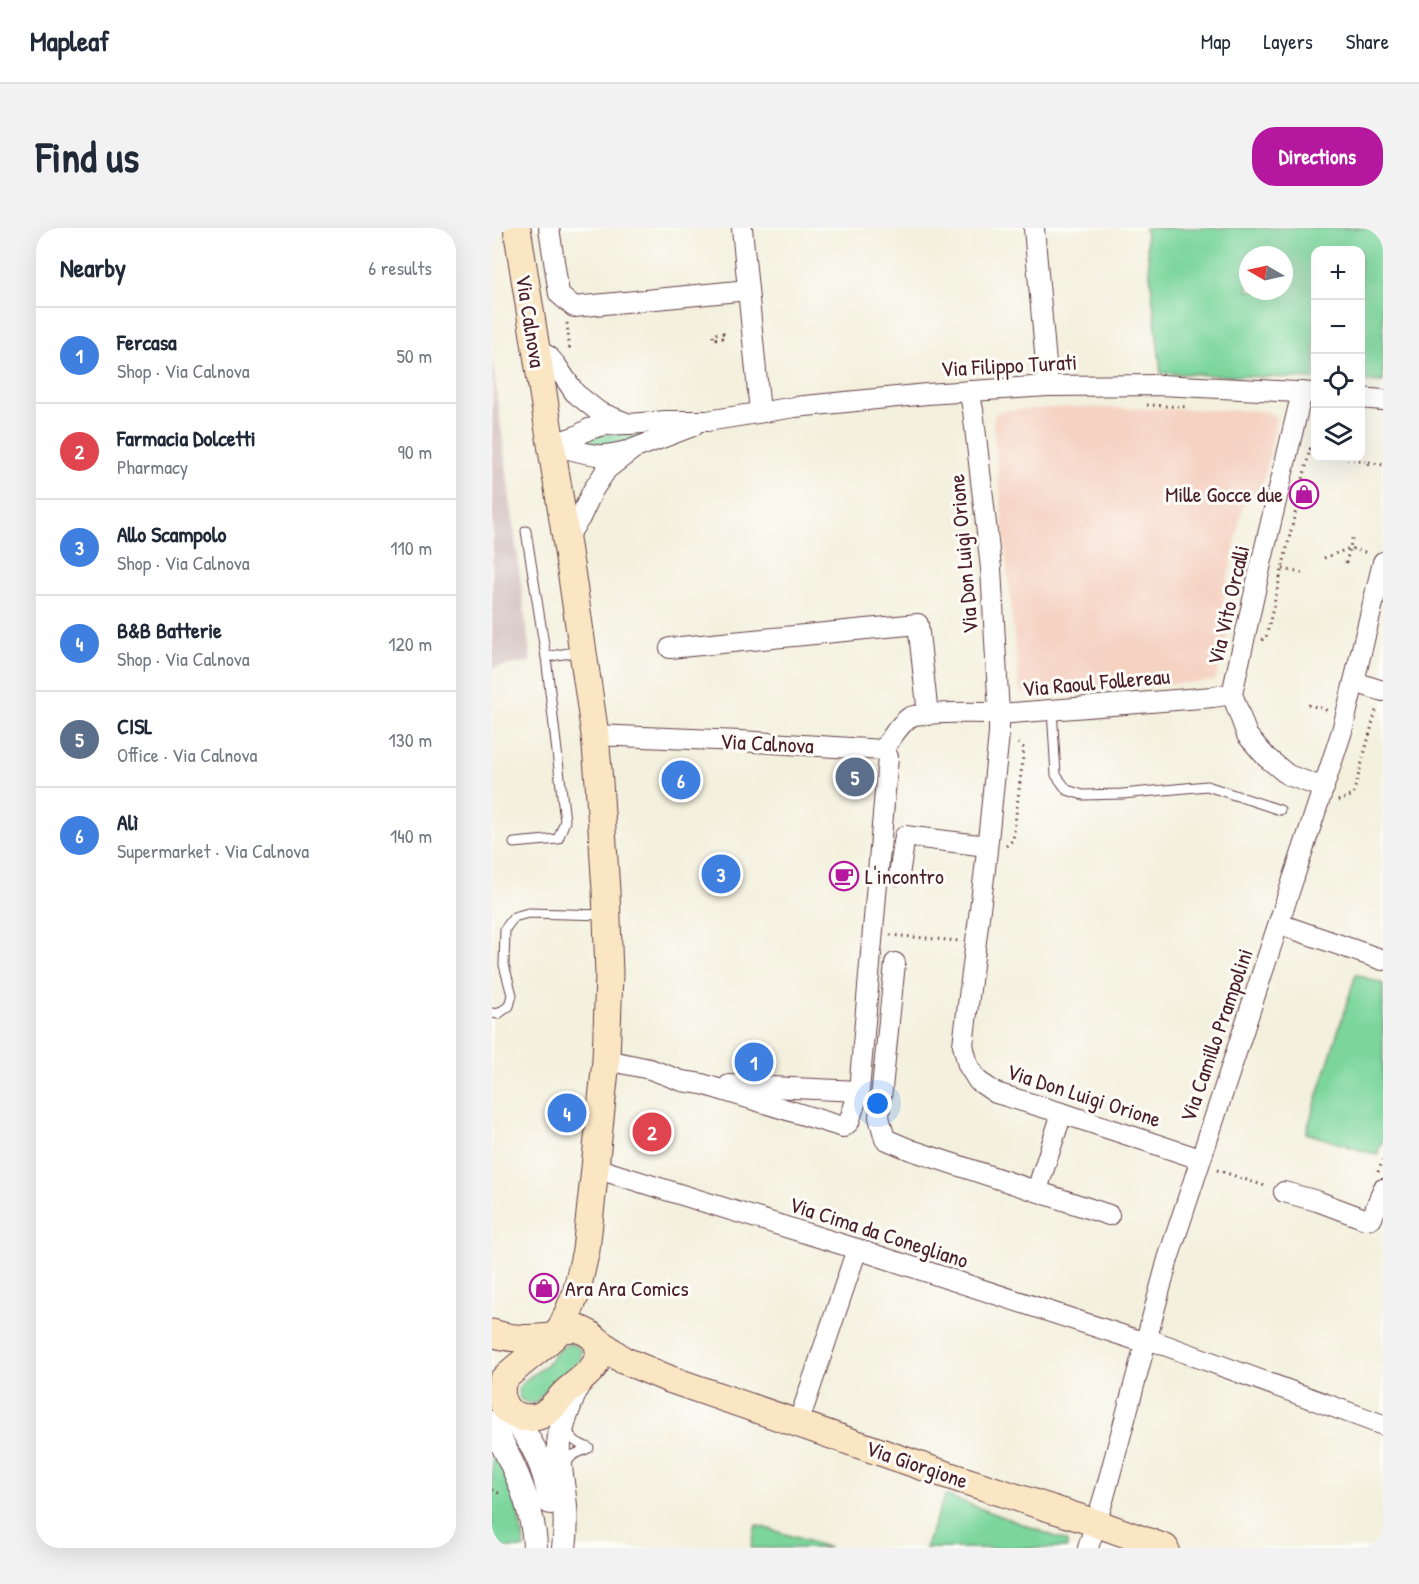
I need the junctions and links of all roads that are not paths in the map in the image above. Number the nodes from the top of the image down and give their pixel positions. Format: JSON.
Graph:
{"nodes":[{"id":1,"x":517,"y":228,"type":"edge"},
{"id":2,"x":549,"y":228,"type":"edge"},
{"id":3,"x":742,"y":228,"type":"edge"},
{"id":4,"x":1034,"y":228,"type":"edge"},
{"id":5,"x":748,"y":290,"type":"junction"},
{"id":6,"x":535,"y":349,"type":"junction"},
{"id":7,"x":1048,"y":386,"type":"junction"},
{"id":8,"x":969,"y":391,"type":"junction"},
{"id":9,"x":1309,"y":392,"type":"edge"},
{"id":10,"x":1365,"y":398,"type":"edge"},
{"id":11,"x":1383,"y":400,"type":"edge"},
{"id":12,"x":760,"y":412,"type":"junction"},
{"id":13,"x":707,"y":421,"type":"junction"},
{"id":14,"x":629,"y":424,"type":"junction"},
{"id":15,"x":550,"y":445,"type":"junction"},
{"id":16,"x":633,"y":449,"type":"junction"},
{"id":17,"x":526,"y":531,"type":"dead end"},
{"id":18,"x":566,"y":538,"type":"junction"},
{"id":19,"x":1377,"y":558,"type":"edge"},
{"id":20,"x":670,"y":648,"type":"dead end"},
{"id":21,"x":583,"y":651,"type":"junction"},
{"id":22,"x":546,"y":657,"type":"junction"},
{"id":23,"x":1354,"y":682,"type":"junction"},
{"id":24,"x":1232,"y":694,"type":"junction"},
{"id":25,"x":1381,"y":696,"type":"edge"},
{"id":26,"x":1052,"y":709,"type":"junction"},
{"id":27,"x":999,"y":714,"type":"junction"},
{"id":28,"x":920,"y":715,"type":"junction"},
{"id":29,"x":595,"y":735,"type":"junction"},
{"id":30,"x":883,"y":750,"type":"junction"},
{"id":31,"x":1330,"y":795,"type":"junction"},
{"id":32,"x":1280,"y":810,"type":"dead end"},
{"id":33,"x":514,"y":843,"type":"dead end"},
{"id":34,"x":993,"y":848,"type":"junction"},
{"id":35,"x":900,"y":875,"type":"dead end"},
{"id":36,"x":607,"y":915,"type":"junction"},
{"id":37,"x":1279,"y":924,"type":"junction"},
{"id":38,"x":1383,"y":960,"type":"edge"},
{"id":39,"x":895,"y":963,"type":"dead end"},
{"id":40,"x":492,"y":1013,"type":"edge"},
{"id":41,"x":606,"y":1060,"type":"junction"},
{"id":42,"x":702,"y":1084,"type":"junction"},
{"id":43,"x":859,"y":1091,"type":"junction"},
{"id":44,"x":1062,"y":1113,"type":"junction"},
{"id":45,"x":1206,"y":1164,"type":"junction"},
{"id":46,"x":595,"y":1168,"type":"junction"},
{"id":47,"x":1383,"y":1189,"type":"edge"},
{"id":48,"x":1037,"y":1190,"type":"junction"},
{"id":49,"x":1284,"y":1192,"type":"road end"},
{"id":50,"x":1108,"y":1215,"type":"dead end"},
{"id":51,"x":857,"y":1249,"type":"junction"},
{"id":52,"x":586,"y":1250,"type":"junction"},
{"id":53,"x":557,"y":1333,"type":"junction"},
{"id":54,"x":492,"y":1334,"type":"edge"},
{"id":55,"x":594,"y":1337,"type":"junction"},
{"id":56,"x":1147,"y":1341,"type":"junction"},
{"id":57,"x":492,"y":1350,"type":"edge"},
{"id":58,"x":582,"y":1378,"type":"junction"},
{"id":59,"x":669,"y":1379,"type":"junction"},
{"id":60,"x":502,"y":1381,"type":"junction"},
{"id":61,"x":502,"y":1418,"type":"edge"},
{"id":62,"x":798,"y":1424,"type":"junction"},
{"id":63,"x":1383,"y":1425,"type":"edge"},
{"id":64,"x":1092,"y":1535,"type":"edge"},
{"id":65,"x":535,"y":1548,"type":"edge"},
{"id":66,"x":549,"y":1548,"type":"edge"},
{"id":67,"x":564,"y":1548,"type":"edge"},
{"id":68,"x":1165,"y":1548,"type":"edge"}],
"edges":[{"from":1,"to":6,"type":"main road","name":"Via Calnova"},
{"from":2,"to":5,"type":"street"},
{"from":3,"to":5,"type":"street"},
{"from":4,"to":7,"type":"street"},
{"from":5,"to":12,"type":"street"},
{"from":6,"to":14,"type":"street","name":"Via Filippo Turati"},
{"from":6,"to":15,"type":"main road","name":"Via Calnova"},
{"from":7,"to":8,"type":"street","name":"Via Filippo Turati"},
{"from":7,"to":9,"type":"street","name":"Via Filippo Turati"},
{"from":8,"to":12,"type":"street","name":"Via Filippo Turati"},
{"from":8,"to":27,"type":"street","name":"Via Don Luigi Orione"},
{"from":9,"to":24,"type":"street","name":"Via Vito Orcalli"},
{"from":10,"to":11,"type":"street"},
{"from":12,"to":13,"type":"street","name":"Via Filippo Turati"},
{"from":13,"to":14,"type":"street","name":"Via Filippo Turati"},
{"from":13,"to":16,"type":"street","name":"Via Filippo Turati"},
{"from":14,"to":15,"type":"street","name":"Via Filippo Turati"},
{"from":15,"to":16,"type":"street","name":"Via Filippo Turati"},
{"from":15,"to":18,"type":"main road","name":"Via Calnova"},
{"from":16,"to":18,"type":"street","name":"Via Filippo Turati"},
{"from":17,"to":22,"type":"lane"},
{"from":18,"to":21,"type":"main road","name":"Via Calnova"},
{"from":19,"to":23,"type":"street","name":"Via Camillo Prampolini"},
{"from":20,"to":28,"type":"street"},
{"from":21,"to":22,"type":"lane"},
{"from":21,"to":29,"type":"main road","name":"Via Calnova"},
{"from":22,"to":33,"type":"lane"},
{"from":23,"to":25,"type":"street"},
{"from":23,"to":31,"type":"street","name":"Via Camillo Prampolini"},
{"from":24,"to":26,"type":"street","name":"Via Raoul Follereau"},
{"from":24,"to":31,"type":"street","name":"Via Vito Orcalli"},
{"from":26,"to":27,"type":"street","name":"Via Raoul Follereau"},
{"from":26,"to":32,"type":"lane"},
{"from":27,"to":28,"type":"street"},
{"from":27,"to":34,"type":"street","name":"Via Don Luigi Orione"},
{"from":28,"to":30,"type":"street"},
{"from":29,"to":30,"type":"street","name":"Via Calnova"},
{"from":29,"to":36,"type":"main road","name":"Via Calnova"},
{"from":30,"to":43,"type":"street"},
{"from":31,"to":37,"type":"street","name":"Via Camillo Prampolini"},
{"from":34,"to":35,"type":"street"},
{"from":34,"to":44,"type":"street","name":"Via Don Luigi Orione"},
{"from":36,"to":40,"type":"lane"},
{"from":36,"to":41,"type":"main road","name":"Via Calnova"},
{"from":37,"to":38,"type":"street"},
{"from":37,"to":45,"type":"street","name":"Via Camillo Prampolini"},
{"from":39,"to":48,"type":"street"},
{"from":41,"to":42,"type":"street"},
{"from":41,"to":46,"type":"main road","name":"Via Calnova"},
{"from":42,"to":43,"type":"street"},
{"from":42,"to":43,"type":"street"},
{"from":44,"to":45,"type":"street","name":"Via Don Luigi Orione"},
{"from":44,"to":48,"type":"street"},
{"from":45,"to":56,"type":"street","name":"Via Camillo Prampolini"},
{"from":46,"to":51,"type":"street","name":"Via Cima da Conegliano"},
{"from":46,"to":52,"type":"main road","name":"Via Calnova"},
{"from":47,"to":49,"type":"street"},
{"from":48,"to":50,"type":"street"},
{"from":51,"to":56,"type":"street","name":"Via Cima da Conegliano"},
{"from":51,"to":62,"type":"street"},
{"from":52,"to":53,"type":"main road","name":"Via Calnova"},
{"from":52,"to":55,"type":"main road","name":"Via Calnova"},
{"from":53,"to":54,"type":"main road"},
{"from":53,"to":55,"type":"main road"},
{"from":53,"to":60,"type":"main road"},
{"from":55,"to":58,"type":"main road","name":"Via Calnova"},
{"from":55,"to":59,"type":"main road","name":"Via Giorgione"},
{"from":56,"to":63,"type":"street","name":"Via Cima da Conegliano"},
{"from":56,"to":64,"type":"street","name":"Via Camillo Prampolini"},
{"from":57,"to":60,"type":"main road"},
{"from":58,"to":59,"type":"main road","name":"Via Giorgione"},
{"from":58,"to":61,"type":"main road"},
{"from":58,"to":67,"type":"street"},
{"from":59,"to":62,"type":"main road","name":"Via Giorgione"},
{"from":60,"to":61,"type":"main road"},
{"from":61,"to":65,"type":"street"},
{"from":61,"to":66,"type":"street"},
{"from":62,"to":64,"type":"main road","name":"Via Giorgione"},
{"from":64,"to":68,"type":"main road","name":"Via Giorgione"}]}
